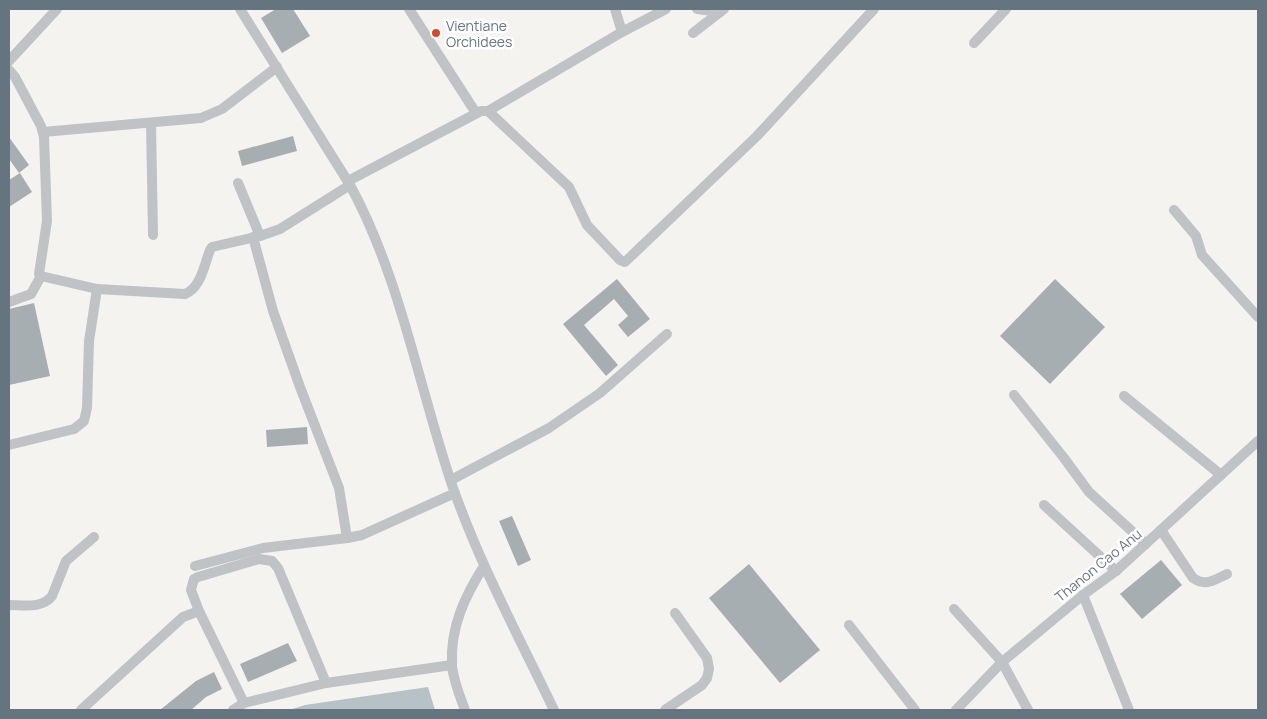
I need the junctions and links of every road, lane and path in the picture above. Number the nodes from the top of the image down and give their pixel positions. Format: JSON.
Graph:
{"nodes":[{"id":1,"x":57,"y":9,"type":"edge"},
{"id":2,"x":240,"y":9,"type":"edge"},
{"id":3,"x":409,"y":9,"type":"edge"},
{"id":4,"x":615,"y":9,"type":"edge"},
{"id":5,"x":666,"y":9,"type":"edge"},
{"id":6,"x":697,"y":9,"type":"edge"},
{"id":7,"x":874,"y":9,"type":"edge"},
{"id":8,"x":1006,"y":9,"type":"edge"},
{"id":9,"x":722,"y":10,"type":"edge"},
{"id":10,"x":622,"y":32,"type":"junction"},
{"id":11,"x":693,"y":33,"type":"dead end"},
{"id":12,"x":974,"y":43,"type":"dead end"},
{"id":13,"x":11,"y":55,"type":"edge"},
{"id":14,"x":277,"y":67,"type":"junction"},
{"id":15,"x":9,"y":70,"type":"edge"},
{"id":16,"x":488,"y":111,"type":"junction"},
{"id":17,"x":476,"y":113,"type":"junction"},
{"id":18,"x":152,"y":122,"type":"junction"},
{"id":19,"x":43,"y":132,"type":"junction"},
{"id":20,"x":238,"y":183,"type":"dead end"},
{"id":21,"x":349,"y":183,"type":"junction"},
{"id":22,"x":1174,"y":210,"type":"dead end"},
{"id":23,"x":153,"y":235,"type":"dead end"},
{"id":24,"x":257,"y":237,"type":"junction"},
{"id":25,"x":41,"y":276,"type":"junction"},
{"id":26,"x":97,"y":289,"type":"junction"},
{"id":27,"x":9,"y":302,"type":"edge"},
{"id":28,"x":1258,"y":317,"type":"edge"},
{"id":29,"x":667,"y":334,"type":"dead end"},
{"id":30,"x":1014,"y":395,"type":"dead end"},
{"id":31,"x":1124,"y":396,"type":"dead end"},
{"id":32,"x":1258,"y":441,"type":"edge"},
{"id":33,"x":9,"y":445,"type":"edge"},
{"id":34,"x":1221,"y":475,"type":"junction"},
{"id":35,"x":451,"y":480,"type":"junction"},
{"id":36,"x":455,"y":493,"type":"junction"},
{"id":37,"x":1044,"y":504,"type":"dead end"},
{"id":38,"x":1161,"y":530,"type":"junction"},
{"id":39,"x":94,"y":538,"type":"dead end"},
{"id":40,"x":347,"y":538,"type":"junction"},
{"id":41,"x":1146,"y":544,"type":"junction"},
{"id":42,"x":195,"y":566,"type":"dead end"},
{"id":43,"x":484,"y":566,"type":"junction"},
{"id":44,"x":1116,"y":571,"type":"junction"},
{"id":45,"x":1227,"y":574,"type":"dead end"},
{"id":46,"x":1083,"y":595,"type":"junction"},
{"id":47,"x":9,"y":605,"type":"edge"},
{"id":48,"x":954,"y":609,"type":"dead end"},
{"id":49,"x":199,"y":611,"type":"junction"},
{"id":50,"x":675,"y":613,"type":"dead end"},
{"id":51,"x":849,"y":625,"type":"dead end"},
{"id":52,"x":1002,"y":662,"type":"junction"},
{"id":53,"x":452,"y":665,"type":"junction"},
{"id":54,"x":326,"y":683,"type":"junction"},
{"id":55,"x":244,"y":703,"type":"junction"},
{"id":56,"x":81,"y":710,"type":"edge"},
{"id":57,"x":233,"y":710,"type":"edge"},
{"id":58,"x":465,"y":710,"type":"edge"},
{"id":59,"x":554,"y":710,"type":"edge"},
{"id":60,"x":665,"y":710,"type":"edge"},
{"id":61,"x":915,"y":710,"type":"edge"},
{"id":62,"x":956,"y":710,"type":"edge"},
{"id":63,"x":1028,"y":710,"type":"edge"},
{"id":64,"x":1130,"y":710,"type":"edge"}],
"edges":[{"from":1,"to":13,"type":"street"},
{"from":2,"to":14,"type":"street"},
{"from":3,"to":17,"type":"street"},
{"from":4,"to":10,"type":"street"},
{"from":5,"to":10,"type":"street"},
{"from":6,"to":9,"type":"street"},
{"from":7,"to":16,"type":"street"},
{"from":8,"to":12,"type":"street"},
{"from":9,"to":11,"type":"street"},
{"from":10,"to":16,"type":"street"},
{"from":14,"to":18,"type":"street"},
{"from":14,"to":21,"type":"street"},
{"from":15,"to":19,"type":"street"},
{"from":16,"to":17,"type":"street"},
{"from":17,"to":21,"type":"street"},
{"from":18,"to":19,"type":"street"},
{"from":18,"to":23,"type":"street"},
{"from":19,"to":25,"type":"street"},
{"from":20,"to":24,"type":"street"},
{"from":21,"to":24,"type":"street"},
{"from":21,"to":35,"type":"street"},
{"from":22,"to":28,"type":"street"},
{"from":24,"to":26,"type":"street"},
{"from":24,"to":40,"type":"street"},
{"from":25,"to":26,"type":"street"},
{"from":25,"to":27,"type":"street"},
{"from":26,"to":33,"type":"street"},
{"from":29,"to":35,"type":"street"},
{"from":30,"to":41,"type":"street"},
{"from":31,"to":34,"type":"street"},
{"from":32,"to":34,"type":"street","name":"Thanon Cao Anu"},
{"from":34,"to":38,"type":"street","name":"Thanon Cao Anu"},
{"from":35,"to":36,"type":"street"},
{"from":36,"to":40,"type":"street"},
{"from":36,"to":43,"type":"street"},
{"from":37,"to":44,"type":"street"},
{"from":38,"to":41,"type":"street","name":"Thanon Cao Anu"},
{"from":38,"to":45,"type":"street"},
{"from":39,"to":47,"type":"street"},
{"from":40,"to":42,"type":"street"},
{"from":41,"to":44,"type":"street","name":"Thanon Cao Anu"},
{"from":43,"to":53,"type":"street"},
{"from":43,"to":59,"type":"street"},
{"from":44,"to":46,"type":"street","name":"Thanon Cao Anu"},
{"from":46,"to":52,"type":"street","name":"Thanon Cao Anu"},
{"from":46,"to":64,"type":"street"},
{"from":48,"to":52,"type":"street"},
{"from":49,"to":54,"type":"street"},
{"from":49,"to":55,"type":"street"},
{"from":49,"to":56,"type":"street"},
{"from":50,"to":60,"type":"street"},
{"from":51,"to":61,"type":"street"},
{"from":52,"to":62,"type":"street","name":"Thanon Cao Anu"},
{"from":52,"to":63,"type":"street"},
{"from":53,"to":54,"type":"street"},
{"from":53,"to":58,"type":"street"},
{"from":54,"to":55,"type":"street"},
{"from":55,"to":57,"type":"street"}]}
